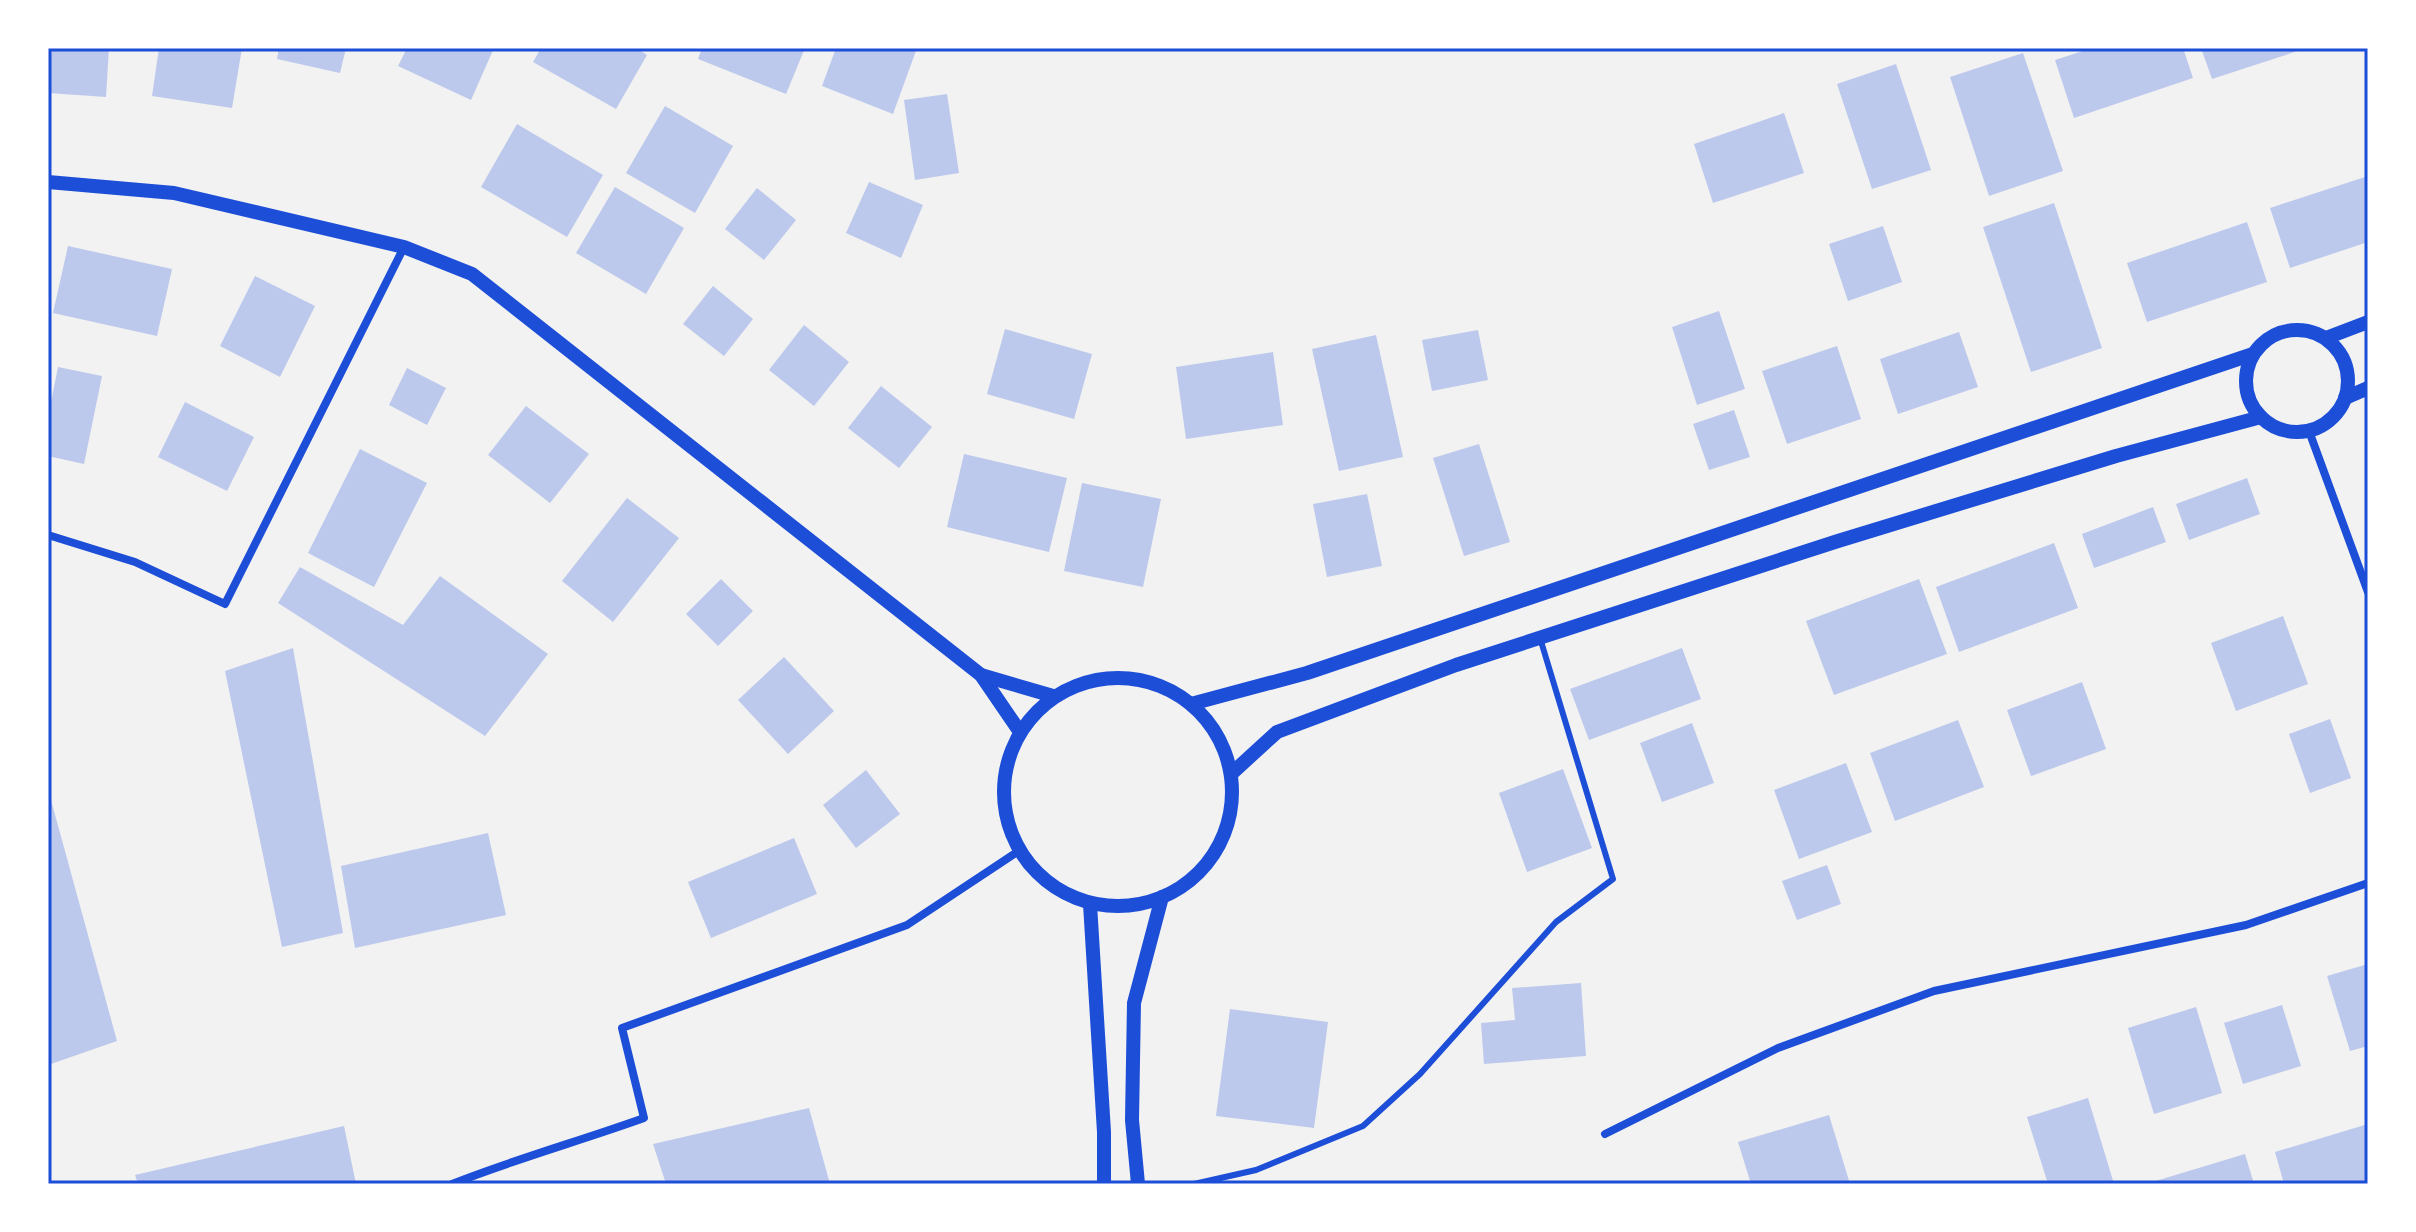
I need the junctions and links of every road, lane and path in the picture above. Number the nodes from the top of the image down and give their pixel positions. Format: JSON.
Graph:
{"nodes":[{"id":1,"x":48,"y":182,"type":"edge"},
{"id":2,"x":404,"y":247,"type":"junction"},
{"id":3,"x":2368,"y":322,"type":"edge"},
{"id":4,"x":2326,"y":338,"type":"junction"},
{"id":5,"x":2253,"y":354,"type":"junction"},
{"id":6,"x":2368,"y":388,"type":"edge"},
{"id":7,"x":2345,"y":398,"type":"junction"},
{"id":8,"x":2261,"y":417,"type":"junction"},
{"id":9,"x":2309,"y":431,"type":"junction"},
{"id":10,"x":48,"y":535,"type":"edge"},
{"id":11,"x":2368,"y":592,"type":"edge"},
{"id":12,"x":1540,"y":638,"type":"junction"},
{"id":13,"x":981,"y":675,"type":"junction"},
{"id":14,"x":1053,"y":696,"type":"junction"},
{"id":15,"x":1191,"y":704,"type":"junction"},
{"id":16,"x":1020,"y":732,"type":"junction"},
{"id":17,"x":1231,"y":774,"type":"junction"},
{"id":18,"x":1020,"y":850,"type":"junction"},
{"id":19,"x":2368,"y":883,"type":"edge"},
{"id":20,"x":1162,"y":897,"type":"junction"},
{"id":21,"x":1090,"y":904,"type":"junction"},
{"id":22,"x":1605,"y":1134,"type":"dead end"},
{"id":23,"x":452,"y":1184,"type":"edge"},
{"id":24,"x":1104,"y":1184,"type":"edge"},
{"id":25,"x":1138,"y":1184,"type":"edge"},
{"id":26,"x":1194,"y":1184,"type":"edge"}],
"edges":[{"from":1,"to":2,"type":"street"},
{"from":2,"to":10,"type":"street"},
{"from":2,"to":13,"type":"street"},
{"from":3,"to":4,"type":"street"},
{"from":4,"to":5,"type":"street"},
{"from":4,"to":7,"type":"street"},
{"from":5,"to":8,"type":"street"},
{"from":5,"to":15,"type":"street"},
{"from":6,"to":7,"type":"street"},
{"from":7,"to":9,"type":"street"},
{"from":8,"to":9,"type":"street"},
{"from":8,"to":12,"type":"street"},
{"from":9,"to":11,"type":"street"},
{"from":12,"to":17,"type":"street"},
{"from":12,"to":26,"type":"lane"},
{"from":13,"to":14,"type":"street"},
{"from":13,"to":16,"type":"street"},
{"from":14,"to":15,"type":"street"},
{"from":14,"to":16,"type":"street"},
{"from":15,"to":17,"type":"street"},
{"from":16,"to":18,"type":"street"},
{"from":17,"to":20,"type":"street"},
{"from":18,"to":21,"type":"street"},
{"from":18,"to":23,"type":"street"},
{"from":19,"to":22,"type":"street"},
{"from":20,"to":21,"type":"street"},
{"from":20,"to":25,"type":"street"},
{"from":21,"to":24,"type":"street"}]}
